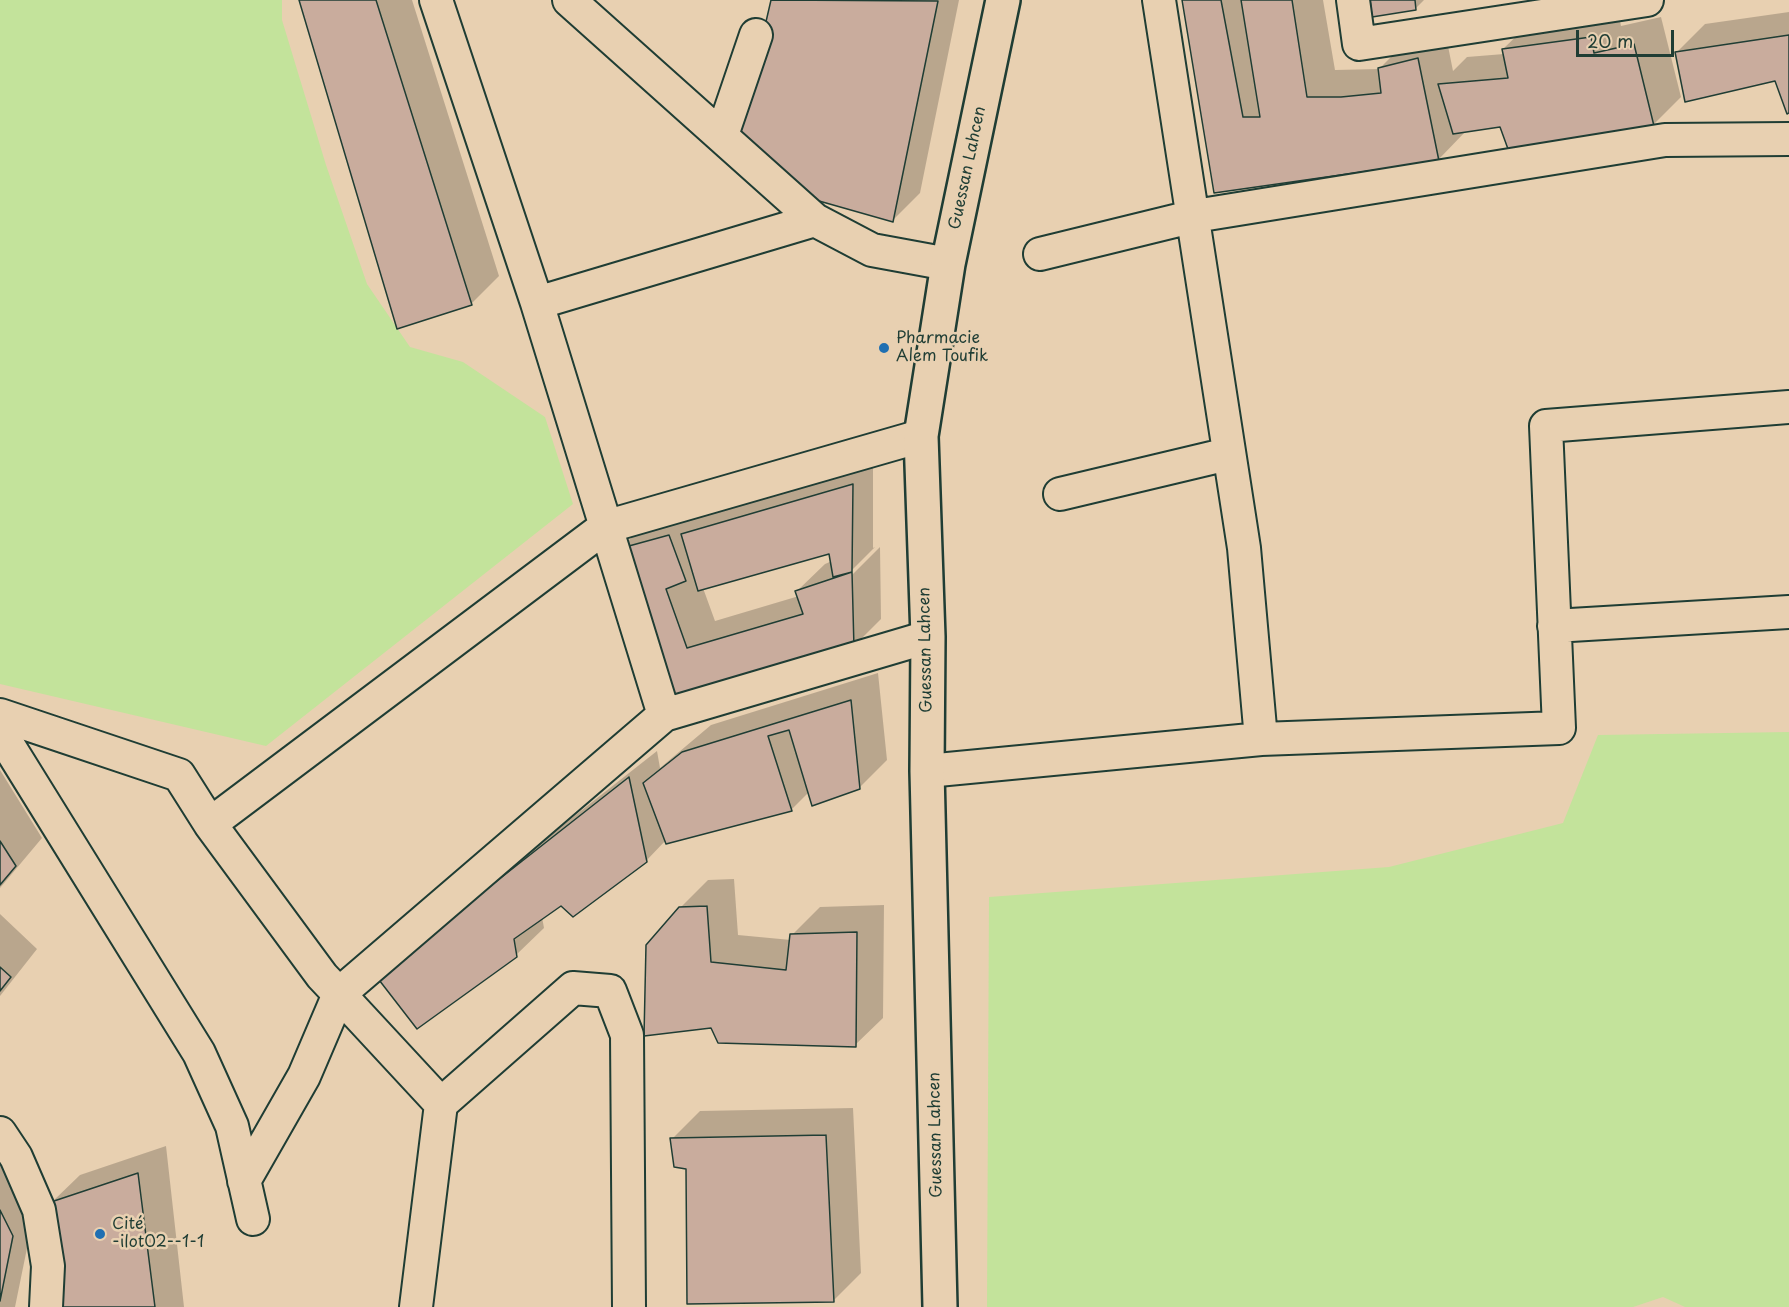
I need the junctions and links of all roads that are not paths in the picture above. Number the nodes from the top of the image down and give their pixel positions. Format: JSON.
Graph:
{"nodes":[{"id":1,"x":436,"y":0,"type":"edge"},
{"id":2,"x":569,"y":0,"type":"edge"},
{"id":3,"x":602,"y":0,"type":"edge"},
{"id":4,"x":1003,"y":0,"type":"edge"},
{"id":5,"x":1159,"y":0,"type":"edge"},
{"id":6,"x":1353,"y":0,"type":"edge"},
{"id":7,"x":1647,"y":0,"type":"edge"},
{"id":8,"x":756,"y":35,"type":"dead end"},
{"id":9,"x":616,"y":41,"type":"junction"},
{"id":10,"x":722,"y":135,"type":"junction"},
{"id":11,"x":1789,"y":140,"type":"edge"},
{"id":12,"x":1195,"y":216,"type":"junction"},
{"id":13,"x":814,"y":220,"type":"junction"},
{"id":14,"x":1040,"y":254,"type":"dead end"},
{"id":15,"x":948,"y":264,"type":"junction"},
{"id":16,"x":537,"y":303,"type":"junction"},
{"id":17,"x":1789,"y":407,"type":"edge"},
{"id":18,"x":921,"y":436,"type":"junction"},
{"id":19,"x":1228,"y":454,"type":"junction"},
{"id":20,"x":1060,"y":494,"type":"dead end"},
{"id":21,"x":605,"y":527,"type":"junction"},
{"id":22,"x":1789,"y":612,"type":"edge"},
{"id":23,"x":1554,"y":626,"type":"junction"},
{"id":24,"x":928,"y":636,"type":"junction"},
{"id":25,"x":0,"y":715,"type":"edge"},
{"id":26,"x":664,"y":715,"type":"junction"},
{"id":27,"x":0,"y":732,"type":"edge"},
{"id":28,"x":1261,"y":739,"type":"junction"},
{"id":29,"x":927,"y":771,"type":"junction"},
{"id":30,"x":210,"y":824,"type":"junction"},
{"id":31,"x":339,"y":994,"type":"junction"},
{"id":32,"x":441,"y":1104,"type":"junction"},
{"id":33,"x":0,"y":1133,"type":"edge"},
{"id":34,"x":244,"y":1180,"type":"junction"},
{"id":35,"x":253,"y":1218,"type":"dead end"},
{"id":36,"x":46,"y":1307,"type":"edge"},
{"id":37,"x":416,"y":1307,"type":"edge"},
{"id":38,"x":629,"y":1307,"type":"edge"},
{"id":39,"x":940,"y":1307,"type":"edge"}],
"edges":[{"from":1,"to":16,"type":"street"},
{"from":2,"to":9,"type":"street"},
{"from":3,"to":9,"type":"street"},
{"from":4,"to":15,"type":"main road","name":"Guessan Lahcen"},
{"from":5,"to":12,"type":"street"},
{"from":6,"to":7,"type":"street"},
{"from":8,"to":10,"type":"street"},
{"from":9,"to":10,"type":"street"},
{"from":10,"to":13,"type":"street"},
{"from":11,"to":12,"type":"street"},
{"from":12,"to":14,"type":"street"},
{"from":12,"to":19,"type":"street"},
{"from":13,"to":15,"type":"street"},
{"from":13,"to":16,"type":"street"},
{"from":15,"to":18,"type":"main road","name":"Guessan Lahcen"},
{"from":16,"to":21,"type":"street"},
{"from":17,"to":23,"type":"street"},
{"from":18,"to":21,"type":"street"},
{"from":18,"to":24,"type":"main road","name":"Guessan Lahcen"},
{"from":19,"to":20,"type":"street"},
{"from":19,"to":28,"type":"street"},
{"from":21,"to":26,"type":"street"},
{"from":21,"to":30,"type":"street"},
{"from":22,"to":23,"type":"street"},
{"from":23,"to":28,"type":"street"},
{"from":24,"to":26,"type":"street"},
{"from":24,"to":29,"type":"main road","name":"Guessan Lahcen"},
{"from":25,"to":30,"type":"street"},
{"from":26,"to":31,"type":"street"},
{"from":27,"to":34,"type":"street"},
{"from":28,"to":29,"type":"street"},
{"from":29,"to":39,"type":"main road","name":"Guessan Lahcen"},
{"from":30,"to":31,"type":"street"},
{"from":31,"to":32,"type":"street"},
{"from":31,"to":34,"type":"street"},
{"from":32,"to":37,"type":"street"},
{"from":32,"to":38,"type":"street"},
{"from":33,"to":36,"type":"street"},
{"from":34,"to":35,"type":"street"}]}
